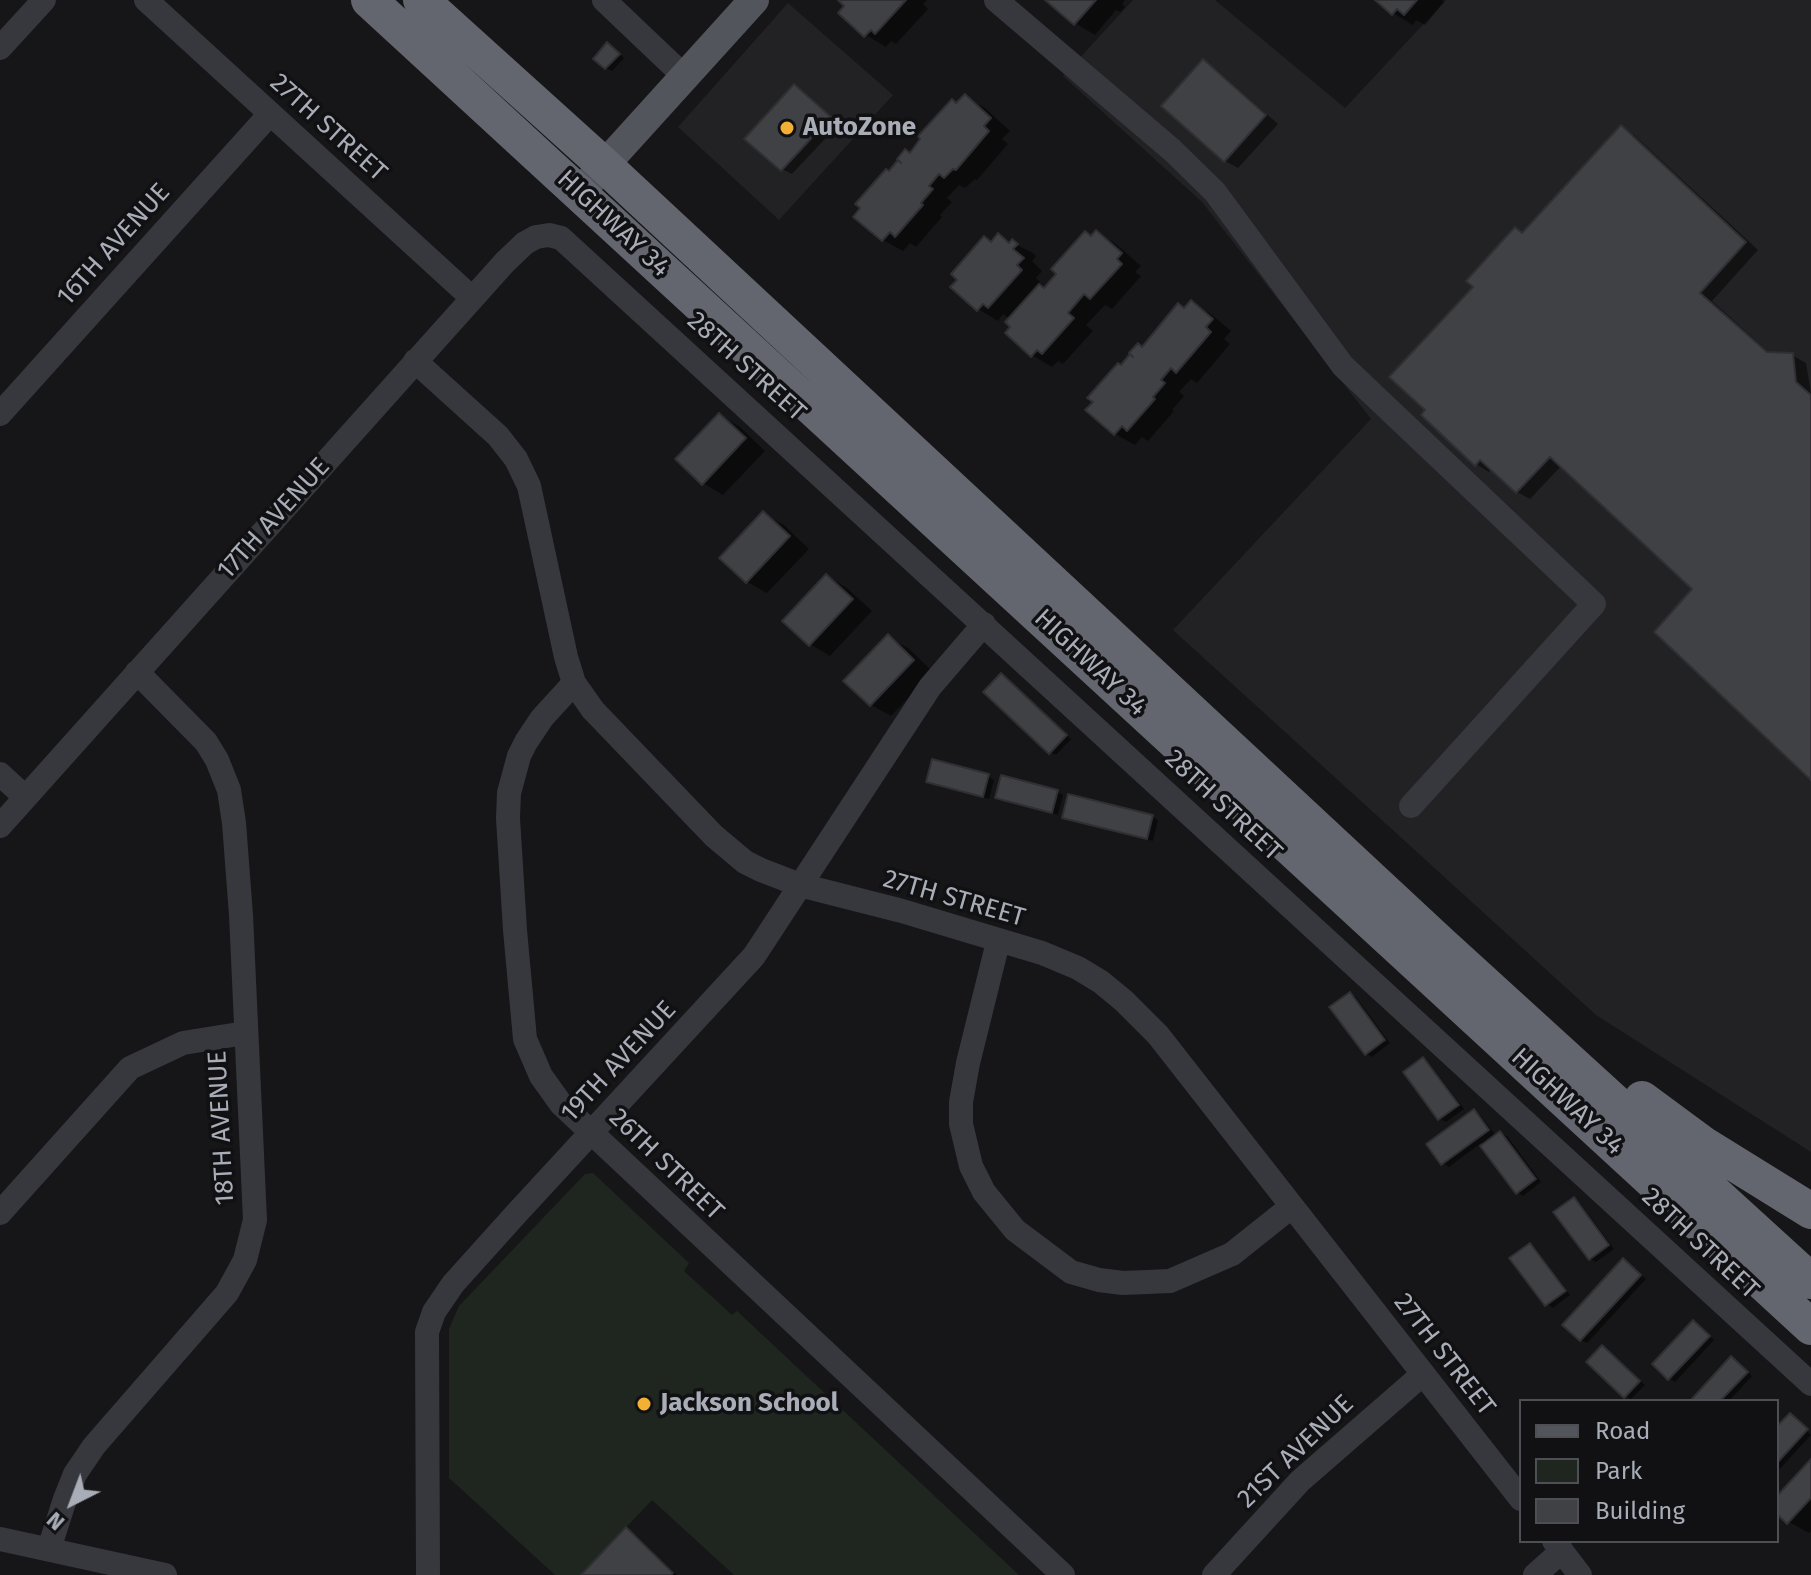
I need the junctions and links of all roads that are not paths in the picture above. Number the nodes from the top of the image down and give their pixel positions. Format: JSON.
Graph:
{"nodes":[{"id":1,"x":44,"y":0,"type":"edge"},
{"id":2,"x":146,"y":0,"type":"edge"},
{"id":3,"x":369,"y":0,"type":"edge"},
{"id":4,"x":421,"y":0,"type":"edge"},
{"id":5,"x":604,"y":0,"type":"edge"},
{"id":6,"x":754,"y":0,"type":"edge"},
{"id":7,"x":996,"y":0,"type":"edge"},
{"id":8,"x":0,"y":48,"type":"edge"},
{"id":9,"x":686,"y":78,"type":"junction"},
{"id":10,"x":270,"y":114,"type":"junction"},
{"id":11,"x":605,"y":166,"type":"junction"},
{"id":12,"x":579,"y":193,"type":"junction"},
{"id":13,"x":561,"y":238,"type":"joint"},
{"id":14,"x":472,"y":298,"type":"junction"},
{"id":15,"x":415,"y":361,"type":"junction"},
{"id":16,"x":0,"y":414,"type":"edge"},
{"id":17,"x":984,"y":624,"type":"junction"},
{"id":18,"x":137,"y":672,"type":"junction"},
{"id":19,"x":574,"y":683,"type":"junction"},
{"id":20,"x":0,"y":774,"type":"edge"},
{"id":21,"x":25,"y":797,"type":"junction"},
{"id":22,"x":1411,"y":806,"type":"dead end"},
{"id":23,"x":0,"y":826,"type":"edge"},
{"id":24,"x":800,"y":885,"type":"junction"},
{"id":25,"x":998,"y":942,"type":"junction"},
{"id":26,"x":1441,"y":944,"type":"junction"},
{"id":27,"x":245,"y":1033,"type":"junction"},
{"id":28,"x":593,"y":1133,"type":"junction"},
{"id":29,"x":1291,"y":1207,"type":"junction"},
{"id":30,"x":1811,"y":1211,"type":"edge"},
{"id":31,"x":0,"y":1213,"type":"edge"},
{"id":32,"x":1811,"y":1281,"type":"edge"},
{"id":33,"x":1811,"y":1327,"type":"edge"},
{"id":34,"x":1423,"y":1374,"type":"junction"},
{"id":35,"x":1811,"y":1384,"type":"edge"},
{"id":36,"x":1519,"y":1496,"type":"edge"},
{"id":37,"x":0,"y":1539,"type":"edge"},
{"id":38,"x":1558,"y":1546,"type":"edge"},
{"id":39,"x":49,"y":1549,"type":"junction"},
{"id":40,"x":165,"y":1575,"type":"edge"},
{"id":41,"x":428,"y":1575,"type":"edge"},
{"id":42,"x":1063,"y":1575,"type":"edge"},
{"id":43,"x":1214,"y":1575,"type":"edge"},
{"id":44,"x":1535,"y":1575,"type":"edge"},
{"id":45,"x":1580,"y":1575,"type":"edge"}],
"edges":[{"from":1,"to":8,"type":"street"},
{"from":2,"to":10,"type":"street","name":"27TH STREET"},
{"from":3,"to":12,"type":"highway","name":"HIGHWAY 34"},
{"from":4,"to":11,"type":"highway","name":"HIGHWAY 34"},
{"from":5,"to":9,"type":"street"},
{"from":6,"to":9,"type":"main road"},
{"from":7,"to":22,"type":"street"},
{"from":9,"to":11,"type":"main road"},
{"from":10,"to":14,"type":"street","name":"27TH STREET"},
{"from":10,"to":16,"type":"street","name":"16TH AVENUE"},
{"from":11,"to":12,"type":"main road"},
{"from":11,"to":26,"type":"highway","name":"HIGHWAY 34"},
{"from":12,"to":33,"type":"highway","name":"HIGHWAY 34"},
{"from":13,"to":14,"type":"street","name":"17TH AVENUE"},
{"from":13,"to":17,"type":"street","name":"28TH STREET"},
{"from":14,"to":15,"type":"street","name":"17TH AVENUE"},
{"from":15,"to":18,"type":"street","name":"17TH AVENUE"},
{"from":15,"to":19,"type":"street","name":"27TH STREET"},
{"from":17,"to":24,"type":"street","name":"19TH AVENUE"},
{"from":17,"to":35,"type":"street","name":"28TH STREET"},
{"from":18,"to":21,"type":"street","name":"17TH AVENUE"},
{"from":18,"to":27,"type":"street","name":"18TH AVENUE"},
{"from":19,"to":24,"type":"street","name":"27TH STREET"},
{"from":19,"to":28,"type":"street","name":"26TH STREET"},
{"from":20,"to":21,"type":"street"},
{"from":21,"to":23,"type":"street","name":"17TH AVENUE"},
{"from":24,"to":25,"type":"street","name":"27TH STREET"},
{"from":24,"to":28,"type":"street","name":"19TH AVENUE"},
{"from":25,"to":29,"type":"street","name":"27TH STREET"},
{"from":25,"to":29,"type":"street"},
{"from":26,"to":30,"type":"highway"},
{"from":26,"to":32,"type":"highway","name":"HIGHWAY 34"},
{"from":27,"to":31,"type":"street"},
{"from":27,"to":39,"type":"street","name":"18TH AVENUE"},
{"from":28,"to":41,"type":"street","name":"19TH AVENUE"},
{"from":28,"to":42,"type":"street","name":"26TH STREET"},
{"from":29,"to":34,"type":"street","name":"27TH STREET"},
{"from":34,"to":36,"type":"street","name":"27TH STREET"},
{"from":34,"to":43,"type":"street","name":"21ST AVENUE"},
{"from":37,"to":39,"type":"street"},
{"from":38,"to":44,"type":"street"},
{"from":38,"to":45,"type":"street"},
{"from":39,"to":40,"type":"street"}]}
